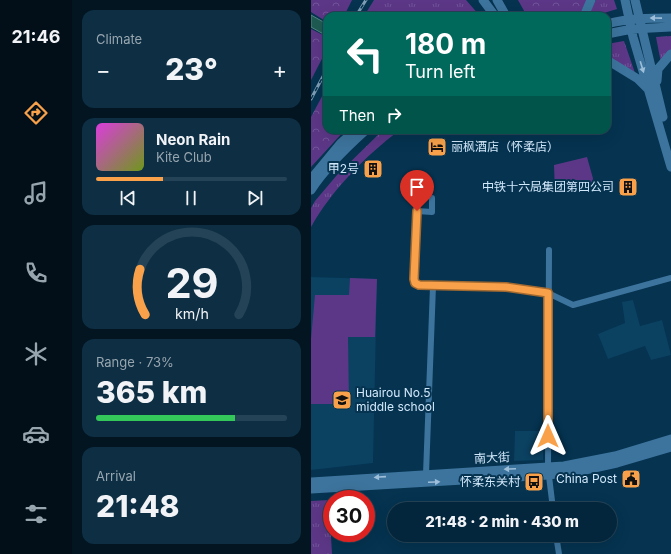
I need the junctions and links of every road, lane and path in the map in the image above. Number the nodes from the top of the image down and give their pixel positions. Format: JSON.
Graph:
{"nodes":[{"id":1,"x":483,"y":0,"type":"edge"},
{"id":2,"x":497,"y":0,"type":"edge"},
{"id":3,"x":591,"y":0,"type":"edge"},
{"id":4,"x":625,"y":0,"type":"edge"},
{"id":5,"x":635,"y":0,"type":"edge"},
{"id":6,"x":492,"y":12,"type":"edge"},
{"id":7,"x":504,"y":12,"type":"edge"},
{"id":8,"x":586,"y":12,"type":"edge"},
{"id":9,"x":640,"y":18,"type":"junction"},
{"id":10,"x":671,"y":18,"type":"edge"},
{"id":11,"x":630,"y":19,"type":"junction"},
{"id":12,"x":611,"y":23,"type":"edge"},
{"id":13,"x":671,"y":27,"type":"edge"},
{"id":14,"x":642,"y":28,"type":"junction"},
{"id":15,"x":632,"y":29,"type":"junction"},
{"id":16,"x":611,"y":33,"type":"edge"},
{"id":17,"x":671,"y":54,"type":"edge"},
{"id":18,"x":611,"y":62,"type":"edge"},
{"id":19,"x":652,"y":89,"type":"junction"},
{"id":20,"x":352,"y":134,"type":"edge"},
{"id":21,"x":362,"y":134,"type":"edge"},
{"id":22,"x":671,"y":146,"type":"edge"},
{"id":23,"x":671,"y":167,"type":"edge"},
{"id":24,"x":311,"y":178,"type":"edge"},
{"id":25,"x":311,"y":190,"type":"edge"},
{"id":26,"x":432,"y":198,"type":"dead end"},
{"id":27,"x":549,"y":250,"type":"dead end"},
{"id":28,"x":671,"y":278,"type":"edge"},
{"id":29,"x":433,"y":286,"type":"junction"},
{"id":30,"x":548,"y":293,"type":"junction"},
{"id":31,"x":671,"y":439,"type":"edge"},
{"id":32,"x":671,"y":447,"type":"edge"},
{"id":33,"x":549,"y":471,"type":"junction"},
{"id":34,"x":426,"y":474,"type":"junction"},
{"id":35,"x":311,"y":482,"type":"edge"},
{"id":36,"x":311,"y":489,"type":"edge"},
{"id":37,"x":552,"y":502,"type":"edge"},
{"id":38,"x":557,"y":542,"type":"edge"},
{"id":39,"x":559,"y":554,"type":"edge"}],
"edges":[{"from":1,"to":6,"type":"main road"},
{"from":2,"to":7,"type":"main road"},
{"from":3,"to":8,"type":"main road"},
{"from":4,"to":11,"type":"main road"},
{"from":5,"to":9,"type":"main road"},
{"from":10,"to":9,"type":"main road","one_way":true},
{"from":9,"to":11,"type":"main road"},
{"from":9,"to":14,"type":"main road"},
{"from":11,"to":12,"type":"main road"},
{"from":11,"to":15,"type":"main road"},
{"from":13,"to":14,"type":"main road"},
{"from":14,"to":15,"type":"main road"},
{"from":14,"to":19,"type":"main road"},
{"from":15,"to":16,"type":"main road"},
{"from":15,"to":19,"type":"main road","one_way":true},
{"from":17,"to":19,"type":"main road"},
{"from":18,"to":19,"type":"main road"},
{"from":19,"to":22,"type":"main road"},
{"from":19,"to":23,"type":"main road"},
{"from":20,"to":24,"type":"main road"},
{"from":21,"to":25,"type":"main road"},
{"from":26,"to":29,"type":"street"},
{"from":27,"to":30,"type":"street"},
{"from":28,"to":30,"type":"street"},
{"from":29,"to":30,"type":"street"},
{"from":29,"to":34,"type":"street"},
{"from":30,"to":33,"type":"street"},
{"from":31,"to":33,"type":"main road","name":"南大街"},
{"from":32,"to":33,"type":"main road","name":"南大街"},
{"from":33,"to":34,"type":"main road","name":"南大街","one_way":true},
{"from":36,"to":33,"type":"main road","name":"南大街","one_way":true},
{"from":33,"to":37,"type":"street"},
{"from":34,"to":35,"type":"main road","name":"南大街","one_way":true},
{"from":38,"to":39,"type":"street"}]}
